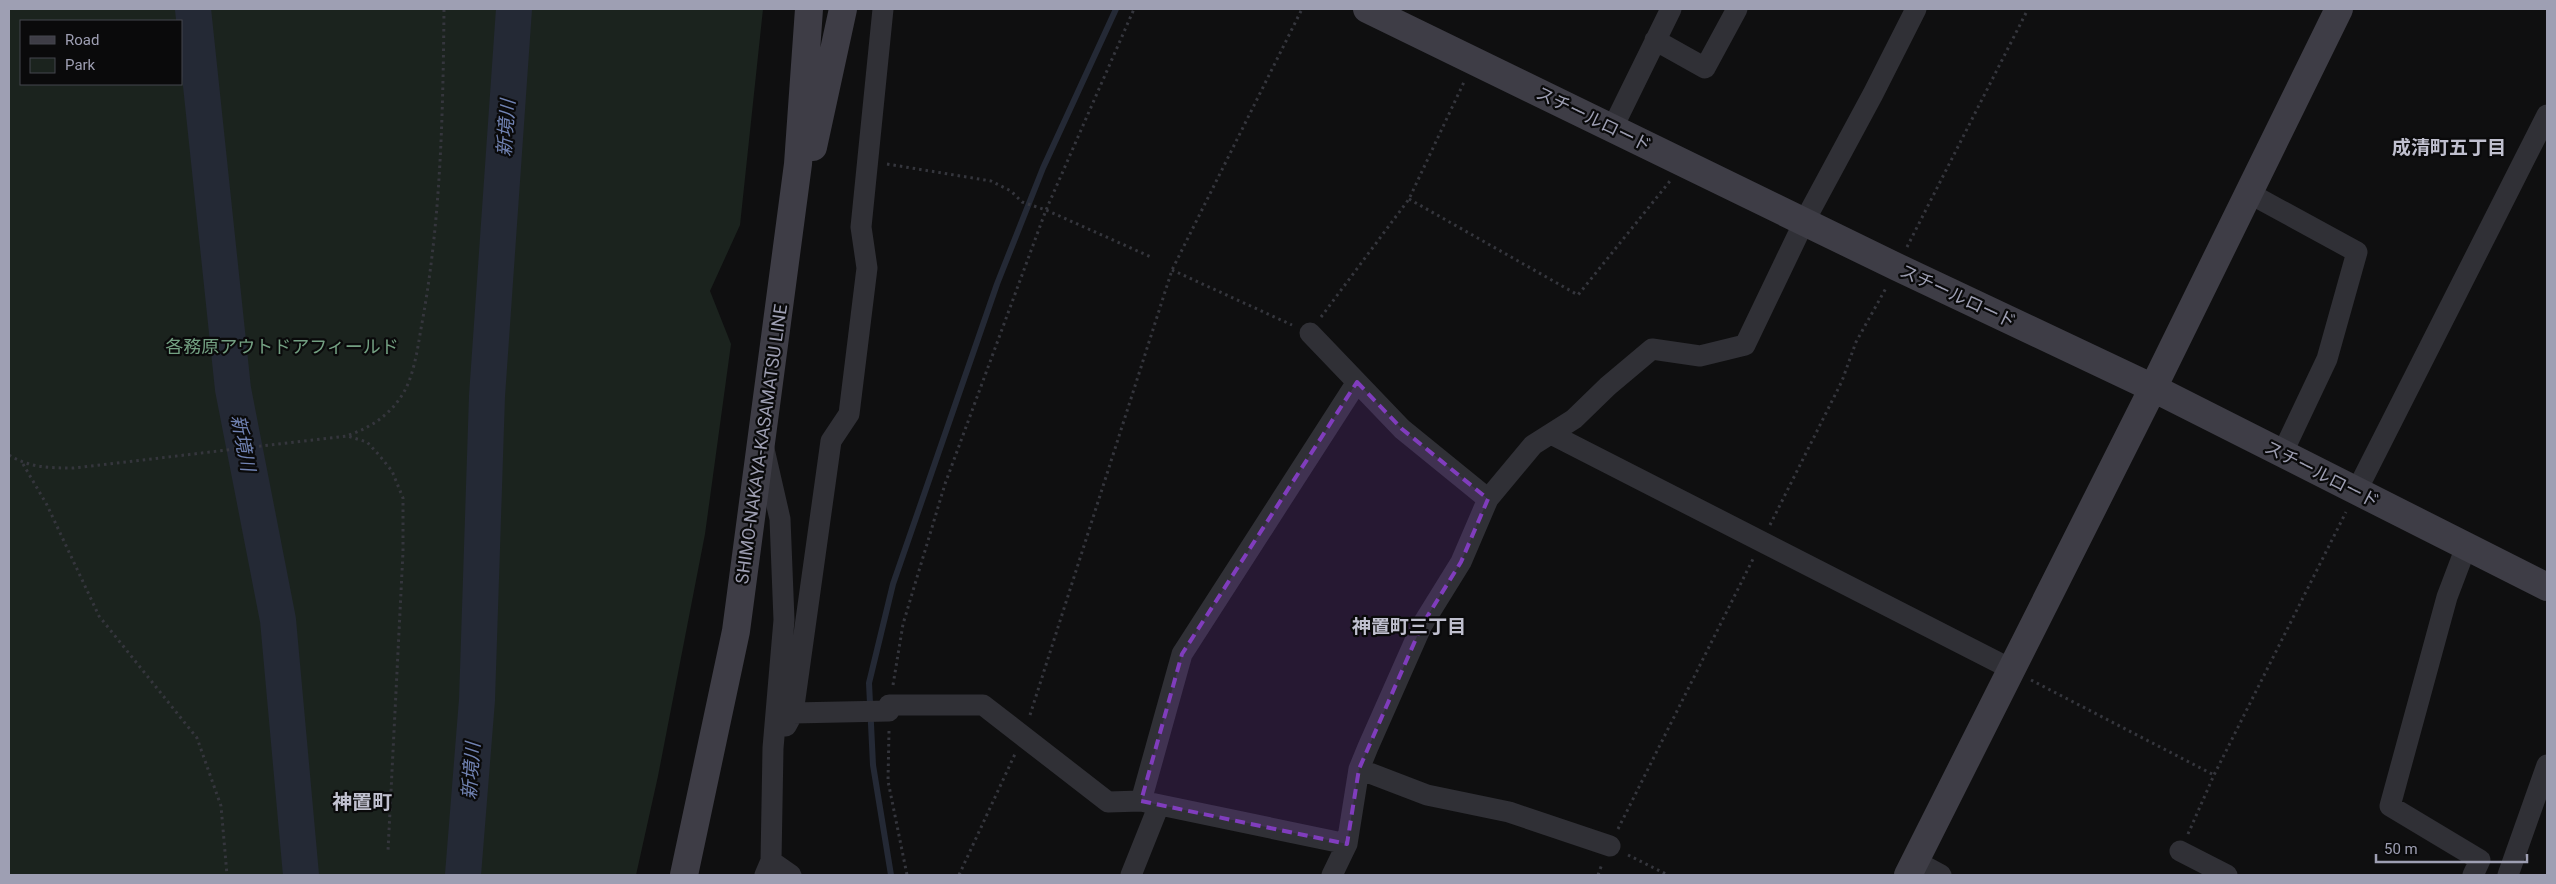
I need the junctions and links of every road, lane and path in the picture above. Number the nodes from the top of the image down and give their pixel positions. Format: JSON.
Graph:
{"nodes":[{"id":1,"x":444,"y":9,"type":"edge"},
{"id":2,"x":809,"y":9,"type":"edge"},
{"id":3,"x":843,"y":9,"type":"edge"},
{"id":4,"x":883,"y":9,"type":"edge"},
{"id":5,"x":1134,"y":9,"type":"edge"},
{"id":6,"x":1302,"y":9,"type":"edge"},
{"id":7,"x":1367,"y":9,"type":"edge"},
{"id":8,"x":1670,"y":9,"type":"edge"},
{"id":9,"x":1737,"y":9,"type":"edge"},
{"id":10,"x":1916,"y":9,"type":"edge"},
{"id":11,"x":2028,"y":9,"type":"edge"},
{"id":12,"x":2339,"y":9,"type":"edge"},
{"id":13,"x":1655,"y":40,"type":"junction"},
{"id":14,"x":1474,"y":61,"type":"junction"},
{"id":15,"x":2547,"y":116,"type":"edge"},
{"id":16,"x":1613,"y":127,"type":"junction"},
{"id":17,"x":868,"y":161,"type":"junction"},
{"id":18,"x":1684,"y":163,"type":"junction"},
{"id":19,"x":798,"y":164,"type":"junction"},
{"id":20,"x":2247,"y":192,"type":"junction"},
{"id":21,"x":1409,"y":199,"type":"junction"},
{"id":22,"x":1046,"y":210,"type":"junction"},
{"id":23,"x":1804,"y":222,"type":"junction"},
{"id":24,"x":1151,"y":258,"type":"dead end"},
{"id":25,"x":1897,"y":267,"type":"junction"},
{"id":26,"x":1172,"y":270,"type":"junction"},
{"id":27,"x":1310,"y":333,"type":"junction"},
{"id":28,"x":1357,"y":382,"type":"junction"},
{"id":29,"x":2153,"y":388,"type":"junction"},
{"id":30,"x":1551,"y":434,"type":"junction"},
{"id":31,"x":347,"y":436,"type":"junction"},
{"id":32,"x":762,"y":441,"type":"junction"},
{"id":33,"x":2282,"y":454,"type":"junction"},
{"id":34,"x":9,"y":455,"type":"edge"},
{"id":35,"x":23,"y":464,"type":"junction"},
{"id":36,"x":2356,"y":492,"type":"junction"},
{"id":37,"x":1488,"y":499,"type":"junction"},
{"id":38,"x":2466,"y":547,"type":"junction"},
{"id":39,"x":2547,"y":587,"type":"edge"},
{"id":40,"x":2010,"y":669,"type":"junction"},
{"id":41,"x":880,"y":710,"type":"junction"},
{"id":42,"x":792,"y":713,"type":"junction"},
{"id":43,"x":1023,"y":738,"type":"junction"},
{"id":44,"x":773,"y":748,"type":"junction"},
{"id":45,"x":2547,"y":765,"type":"edge"},
{"id":46,"x":1359,"y":769,"type":"junction"},
{"id":47,"x":2214,"y":775,"type":"junction"},
{"id":48,"x":1150,"y":803,"type":"junction"},
{"id":49,"x":1347,"y":844,"type":"junction"},
{"id":50,"x":1610,"y":846,"type":"joint"},
{"id":51,"x":388,"y":851,"type":"dead end"},
{"id":52,"x":2180,"y":852,"type":"joint"},
{"id":53,"x":768,"y":868,"type":"edge"},
{"id":54,"x":1911,"y":868,"type":"edge"},
{"id":55,"x":227,"y":875,"type":"edge"},
{"id":56,"x":684,"y":875,"type":"edge"},
{"id":57,"x":791,"y":875,"type":"edge"},
{"id":58,"x":907,"y":875,"type":"edge"},
{"id":59,"x":959,"y":875,"type":"edge"},
{"id":60,"x":1131,"y":875,"type":"edge"},
{"id":61,"x":1332,"y":875,"type":"edge"},
{"id":62,"x":1668,"y":875,"type":"edge"},
{"id":63,"x":1941,"y":875,"type":"edge"},
{"id":64,"x":2227,"y":875,"type":"edge"},
{"id":65,"x":2473,"y":875,"type":"edge"},
{"id":66,"x":2508,"y":875,"type":"edge"}],
"edges":[{"from":1,"to":31,"type":"path"},
{"from":2,"to":19,"type":"street","name":"SHIMO-NAKAYA-KASAMATSU LINE"},
{"from":3,"to":19,"type":"street"},
{"from":4,"to":17,"type":"street"},
{"from":5,"to":22,"type":"path"},
{"from":6,"to":26,"type":"path"},
{"from":7,"to":14,"type":"street","name":"スチールロード"},
{"from":8,"to":13,"type":"street"},
{"from":9,"to":13,"type":"street"},
{"from":10,"to":23,"type":"street"},
{"from":11,"to":25,"type":"path"},
{"from":12,"to":20,"type":"street"},
{"from":13,"to":16,"type":"street"},
{"from":14,"to":16,"type":"street","name":"スチールロード"},
{"from":14,"to":21,"type":"path"},
{"from":15,"to":36,"type":"street"},
{"from":16,"to":18,"type":"street","name":"スチールロード"},
{"from":17,"to":22,"type":"path"},
{"from":17,"to":42,"type":"street"},
{"from":18,"to":21,"type":"path"},
{"from":18,"to":23,"type":"street","name":"スチールロード"},
{"from":19,"to":32,"type":"street","name":"SHIMO-NAKAYA-KASAMATSU LINE"},
{"from":20,"to":29,"type":"street"},
{"from":20,"to":33,"type":"street"},
{"from":21,"to":27,"type":"path"},
{"from":22,"to":24,"type":"path"},
{"from":22,"to":41,"type":"path"},
{"from":23,"to":25,"type":"street","name":"スチールロード"},
{"from":23,"to":30,"type":"street"},
{"from":25,"to":29,"type":"street","name":"スチールロード"},
{"from":26,"to":27,"type":"path"},
{"from":26,"to":43,"type":"path"},
{"from":27,"to":28,"type":"street"},
{"from":28,"to":37,"type":"street"},
{"from":28,"to":48,"type":"street"},
{"from":29,"to":33,"type":"street","name":"スチールロード"},
{"from":29,"to":40,"type":"street"},
{"from":30,"to":37,"type":"street"},
{"from":30,"to":40,"type":"street"},
{"from":31,"to":35,"type":"path"},
{"from":31,"to":51,"type":"path"},
{"from":32,"to":44,"type":"street"},
{"from":32,"to":56,"type":"street","name":"SHIMO-NAKAYA-KASAMATSU LINE"},
{"from":33,"to":36,"type":"street","name":"スチールロード"},
{"from":34,"to":35,"type":"path"},
{"from":35,"to":55,"type":"path"},
{"from":36,"to":38,"type":"street","name":"スチールロード"},
{"from":36,"to":47,"type":"path"},
{"from":37,"to":46,"type":"street"},
{"from":38,"to":39,"type":"street","name":"スチールロード"},
{"from":38,"to":65,"type":"street"},
{"from":40,"to":47,"type":"path"},
{"from":40,"to":54,"type":"street"},
{"from":41,"to":42,"type":"street"},
{"from":41,"to":43,"type":"street"},
{"from":41,"to":58,"type":"path"},
{"from":42,"to":44,"type":"street"},
{"from":43,"to":48,"type":"street"},
{"from":43,"to":59,"type":"path"},
{"from":44,"to":53,"type":"street"},
{"from":45,"to":66,"type":"street"},
{"from":46,"to":49,"type":"street"},
{"from":46,"to":50,"type":"street"},
{"from":47,"to":52,"type":"path"},
{"from":48,"to":49,"type":"street"},
{"from":48,"to":60,"type":"street"},
{"from":49,"to":61,"type":"street"},
{"from":50,"to":62,"type":"path"},
{"from":52,"to":64,"type":"street"},
{"from":53,"to":57,"type":"street"},
{"from":54,"to":63,"type":"street"}]}
